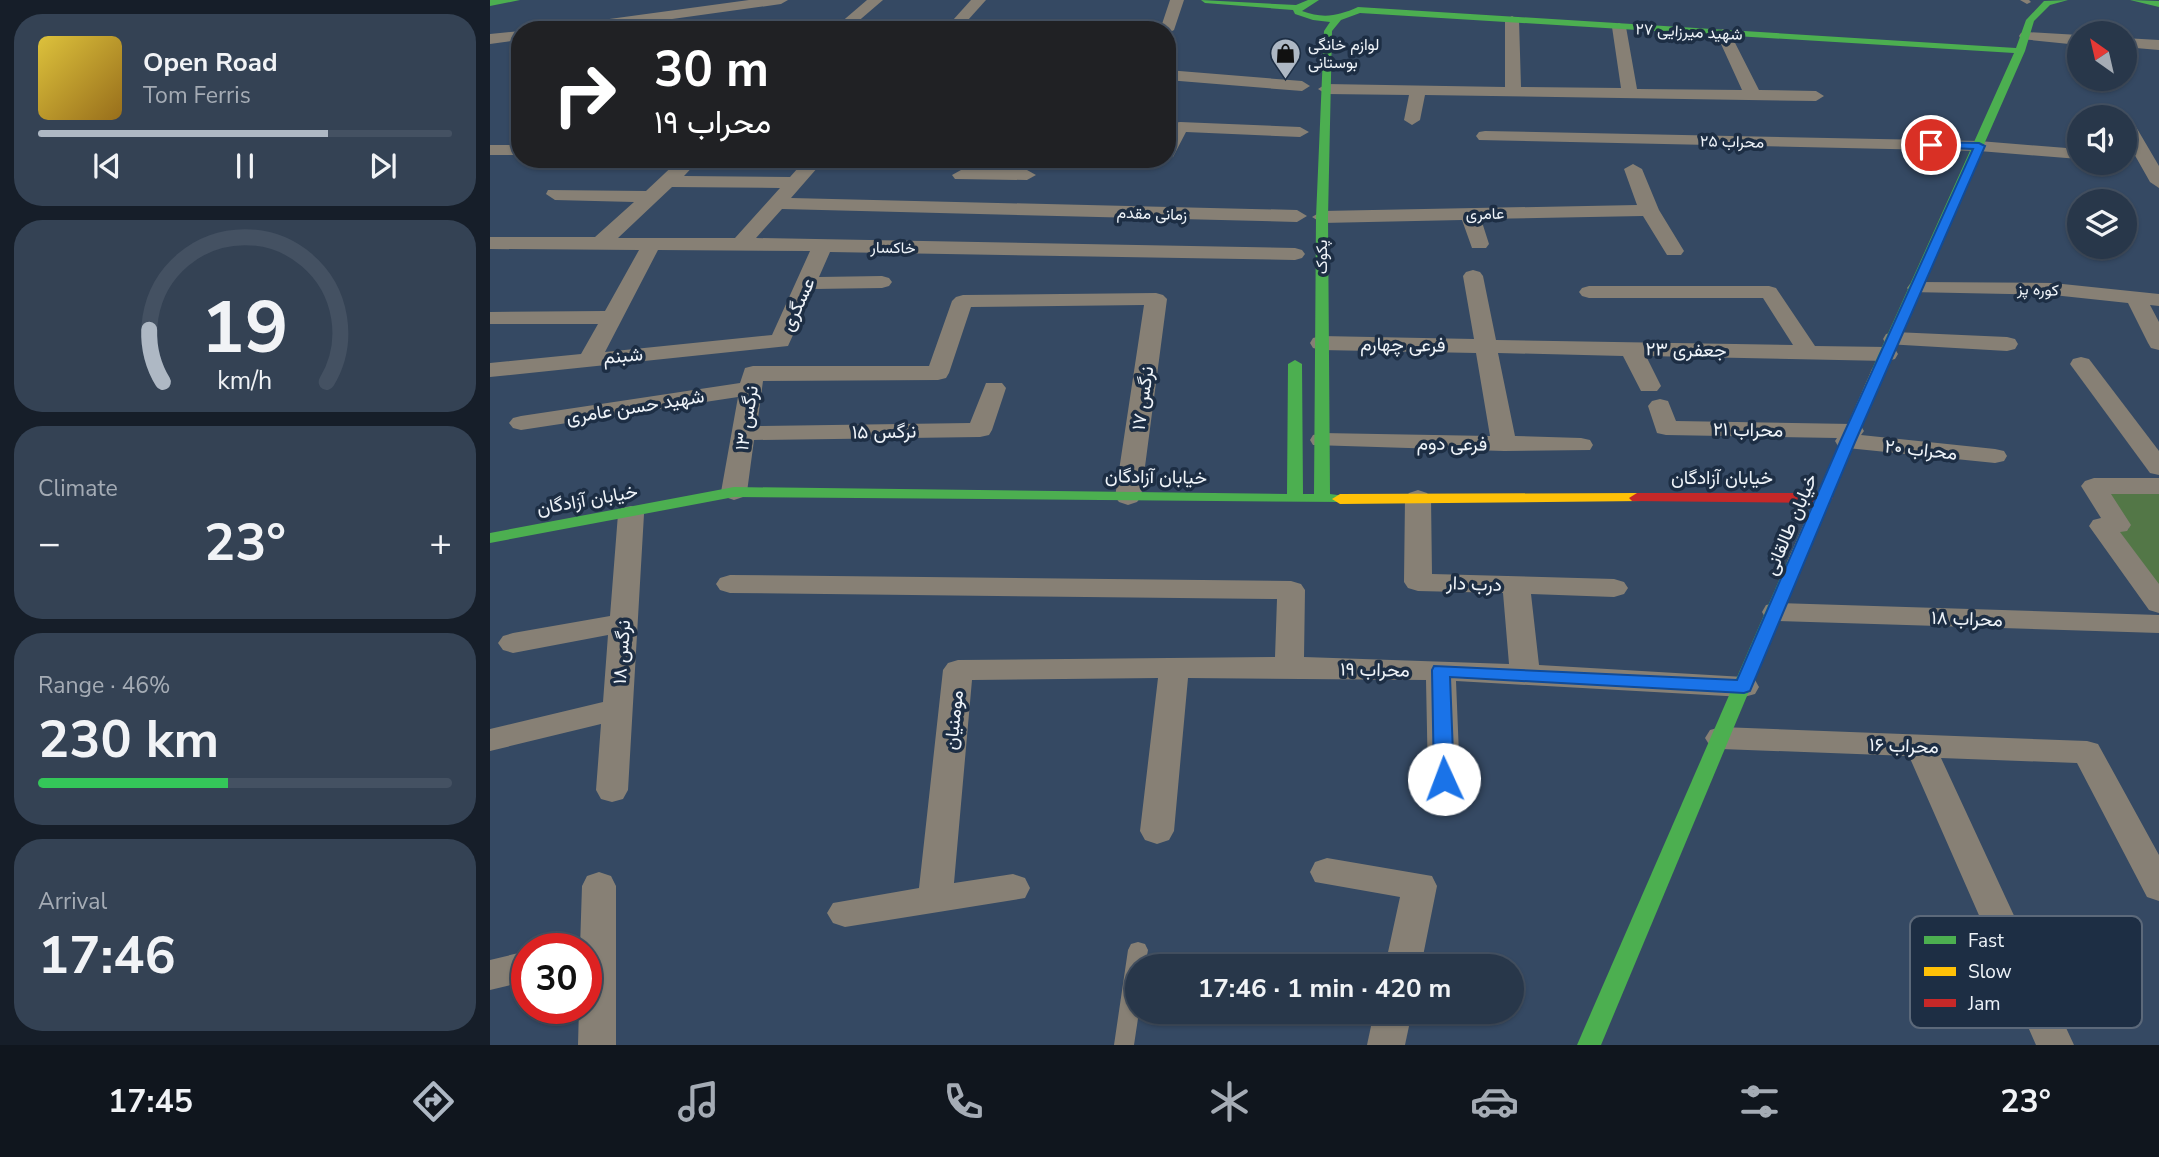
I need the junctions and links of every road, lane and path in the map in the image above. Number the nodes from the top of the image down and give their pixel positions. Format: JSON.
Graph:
{"nodes":[{"id":1,"x":516,"y":0,"type":"edge"},
{"id":2,"x":780,"y":0,"type":"edge"},
{"id":3,"x":876,"y":0,"type":"edge"},
{"id":4,"x":979,"y":0,"type":"edge"},
{"id":5,"x":1177,"y":0,"type":"edge"},
{"id":6,"x":1205,"y":0,"type":"edge"},
{"id":7,"x":1340,"y":0,"type":"edge"},
{"id":8,"x":2061,"y":0,"type":"edge"},
{"id":9,"x":2134,"y":0,"type":"edge"},
{"id":10,"x":2026,"y":1,"type":"edge"},
{"id":11,"x":490,"y":3,"type":"edge"},
{"id":12,"x":2159,"y":4,"type":"edge"},
{"id":13,"x":1304,"y":5,"type":"edge"},
{"id":14,"x":1358,"y":10,"type":"junction"},
{"id":15,"x":1338,"y":18,"type":"junction"},
{"id":16,"x":1512,"y":20,"type":"junction"},
{"id":17,"x":2030,"y":20,"type":"junction"},
{"id":18,"x":625,"y":21,"type":"edge"},
{"id":19,"x":850,"y":21,"type":"edge"},
{"id":20,"x":959,"y":21,"type":"edge"},
{"id":21,"x":1170,"y":21,"type":"edge"},
{"id":22,"x":1619,"y":27,"type":"junction"},
{"id":23,"x":1723,"y":33,"type":"junction"},
{"id":24,"x":1305,"y":34,"type":"dead end"},
{"id":25,"x":511,"y":36,"type":"edge"},
{"id":26,"x":490,"y":39,"type":"edge"},
{"id":27,"x":2067,"y":41,"type":"edge"},
{"id":28,"x":2137,"y":43,"type":"edge"},
{"id":29,"x":2023,"y":44,"type":"junction"},
{"id":30,"x":2159,"y":45,"type":"edge"},
{"id":31,"x":1176,"y":76,"type":"edge"},
{"id":32,"x":1302,"y":86,"type":"dead end"},
{"id":33,"x":1326,"y":89,"type":"junction"},
{"id":34,"x":1418,"y":90,"type":"junction"},
{"id":35,"x":1513,"y":92,"type":"junction"},
{"id":36,"x":1630,"y":93,"type":"junction"},
{"id":37,"x":1753,"y":95,"type":"junction"},
{"id":38,"x":1816,"y":96,"type":"dead end"},
{"id":39,"x":1412,"y":120,"type":"dead end"},
{"id":40,"x":1300,"y":133,"type":"dead end"},
{"id":41,"x":1176,"y":135,"type":"edge"},
{"id":42,"x":1485,"y":136,"type":"dead end"},
{"id":43,"x":2137,"y":143,"type":"edge"},
{"id":44,"x":1979,"y":146,"type":"junction"},
{"id":45,"x":2067,"y":153,"type":"edge"},
{"id":46,"x":2137,"y":159,"type":"edge"},
{"id":47,"x":2146,"y":160,"type":"junction"},
{"id":48,"x":681,"y":168,"type":"edge"},
{"id":49,"x":808,"y":168,"type":"edge"},
{"id":50,"x":1021,"y":168,"type":"edge"},
{"id":51,"x":1030,"y":168,"type":"edge"},
{"id":52,"x":1633,"y":169,"type":"dead end"},
{"id":53,"x":961,"y":174,"type":"dead end"},
{"id":54,"x":667,"y":181,"type":"junction"},
{"id":55,"x":795,"y":183,"type":"junction"},
{"id":56,"x":2159,"y":183,"type":"edge"},
{"id":57,"x":555,"y":194,"type":"dead end"},
{"id":58,"x":650,"y":197,"type":"junction"},
{"id":59,"x":776,"y":203,"type":"junction"},
{"id":60,"x":1007,"y":209,"type":"junction"},
{"id":61,"x":1649,"y":210,"type":"junction"},
{"id":62,"x":1470,"y":213,"type":"junction"},
{"id":63,"x":1322,"y":217,"type":"junction"},
{"id":64,"x":1296,"y":236,"type":"joint"},
{"id":65,"x":490,"y":243,"type":"edge"},
{"id":66,"x":601,"y":243,"type":"junction"},
{"id":67,"x":652,"y":243,"type":"junction"},
{"id":68,"x":740,"y":244,"type":"junction"},
{"id":69,"x":1479,"y":244,"type":"dead end"},
{"id":70,"x":823,"y":245,"type":"junction"},
{"id":71,"x":1674,"y":251,"type":"dead end"},
{"id":72,"x":1473,"y":276,"type":"dead end"},
{"id":73,"x":882,"y":282,"type":"dead end"},
{"id":74,"x":808,"y":283,"type":"junction"},
{"id":75,"x":1917,"y":288,"type":"junction"},
{"id":76,"x":1589,"y":292,"type":"dead end"},
{"id":77,"x":2136,"y":298,"type":"junction"},
{"id":78,"x":1156,"y":299,"type":"joint"},
{"id":79,"x":2159,"y":300,"type":"edge"},
{"id":80,"x":612,"y":317,"type":"junction"},
{"id":81,"x":490,"y":318,"type":"edge"},
{"id":82,"x":757,"y":343,"type":"junction"},
{"id":83,"x":1321,"y":343,"type":"junction"},
{"id":84,"x":2159,"y":343,"type":"edge"},
{"id":85,"x":2007,"y":344,"type":"dead end"},
{"id":86,"x":1485,"y":345,"type":"junction"},
{"id":87,"x":1890,"y":346,"type":"junction"},
{"id":88,"x":1631,"y":348,"type":"junction"},
{"id":89,"x":1295,"y":349,"type":"dead end"},
{"id":90,"x":1808,"y":352,"type":"junction"},
{"id":91,"x":590,"y":359,"type":"junction"},
{"id":92,"x":2081,"y":364,"type":"dead end"},
{"id":93,"x":490,"y":370,"type":"edge"},
{"id":94,"x":751,"y":381,"type":"junction"},
{"id":95,"x":994,"y":388,"type":"dead end"},
{"id":96,"x":521,"y":423,"type":"dead end"},
{"id":97,"x":744,"y":433,"type":"junction"},
{"id":98,"x":1850,"y":436,"type":"junction"},
{"id":99,"x":1322,"y":440,"type":"junction"},
{"id":100,"x":1504,"y":444,"type":"junction"},
{"id":101,"x":1581,"y":445,"type":"dead end"},
{"id":102,"x":1995,"y":456,"type":"dead end"},
{"id":103,"x":2159,"y":468,"type":"edge"},
{"id":104,"x":2159,"y":486,"type":"edge"},
{"id":105,"x":734,"y":492,"type":"junction"},
{"id":106,"x":1128,"y":497,"type":"junction"},
{"id":107,"x":1419,"y":498,"type":"junction"},
{"id":108,"x":1825,"y":498,"type":"junction"},
{"id":109,"x":1295,"y":499,"type":"junction"},
{"id":110,"x":1322,"y":499,"type":"junction"},
{"id":111,"x":631,"y":513,"type":"junction"},
{"id":112,"x":490,"y":538,"type":"edge"},
{"id":113,"x":730,"y":583,"type":"dead end"},
{"id":114,"x":1516,"y":585,"type":"junction"},
{"id":115,"x":1614,"y":588,"type":"dead end"},
{"id":116,"x":2159,"y":604,"type":"edge"},
{"id":117,"x":1776,"y":612,"type":"junction"},
{"id":118,"x":623,"y":623,"type":"junction"},
{"id":119,"x":2159,"y":624,"type":"edge"},
{"id":120,"x":513,"y":643,"type":"dead end"},
{"id":121,"x":1289,"y":667,"type":"junction"},
{"id":122,"x":1174,"y":670,"type":"junction"},
{"id":123,"x":1441,"y":670,"type":"junction"},
{"id":124,"x":1525,"y":675,"type":"junction"},
{"id":125,"x":1744,"y":687,"type":"junction"},
{"id":126,"x":618,"y":709,"type":"junction"},
{"id":127,"x":1721,"y":738,"type":"junction"},
{"id":128,"x":490,"y":740,"type":"edge"},
{"id":129,"x":1920,"y":746,"type":"junction"},
{"id":130,"x":1444,"y":779,"type":"dead end"},
{"id":131,"x":612,"y":790,"type":"dead end"},
{"id":132,"x":1157,"y":831,"type":"dead end"},
{"id":133,"x":1327,"y":872,"type":"dead end"},
{"id":134,"x":599,"y":886,"type":"dead end"},
{"id":135,"x":2159,"y":887,"type":"edge"},
{"id":136,"x":1013,"y":888,"type":"dead end"},
{"id":137,"x":935,"y":900,"type":"junction"},
{"id":138,"x":845,"y":914,"type":"dead end"},
{"id":139,"x":1997,"y":916,"type":"edge"},
{"id":140,"x":594,"y":933,"type":"edge"},
{"id":141,"x":1138,"y":950,"type":"dead end"},
{"id":142,"x":1406,"y":954,"type":"edge"},
{"id":143,"x":511,"y":970,"type":"edge"},
{"id":144,"x":490,"y":975,"type":"edge"},
{"id":145,"x":596,"y":1024,"type":"edge"},
{"id":146,"x":1390,"y":1024,"type":"edge"},
{"id":147,"x":2047,"y":1028,"type":"edge"},
{"id":148,"x":597,"y":1045,"type":"edge"},
{"id":149,"x":1124,"y":1045,"type":"edge"},
{"id":150,"x":1386,"y":1045,"type":"edge"},
{"id":151,"x":1589,"y":1045,"type":"edge"},
{"id":152,"x":2055,"y":1045,"type":"edge"}],
"edges":[{"from":1,"to":11,"type":"main road"},
{"from":2,"to":18,"type":"street"},
{"from":3,"to":19,"type":"street"},
{"from":4,"to":20,"type":"street"},
{"from":5,"to":21,"type":"street"},
{"from":6,"to":13,"type":"main road"},
{"from":7,"to":14,"type":"main road"},
{"from":8,"to":17,"type":"main road"},
{"from":9,"to":12,"type":"main road"},
{"from":10,"to":17,"type":"main road"},
{"from":13,"to":15,"type":"main road"},
{"from":13,"to":24,"type":"main road"},
{"from":14,"to":15,"type":"main road"},
{"from":14,"to":16,"type":"main road","name":"شهید میرزایی ۲۷"},
{"from":15,"to":33,"type":"main road","name":"پکوک"},
{"from":16,"to":22,"type":"main road","name":"شهید میرزایی ۲۷"},
{"from":16,"to":35,"type":"street"},
{"from":17,"to":29,"type":"main road","name":"خیابان طالقانی"},
{"from":22,"to":23,"type":"main road","name":"شهید میرزایی ۲۷"},
{"from":22,"to":36,"type":"street"},
{"from":23,"to":29,"type":"main road","name":"شهید میرزایی ۲۷"},
{"from":23,"to":37,"type":"street"},
{"from":25,"to":26,"type":"street"},
{"from":27,"to":29,"type":"street"},
{"from":28,"to":30,"type":"street"},
{"from":29,"to":44,"type":"main road","name":"خیابان طالقانی"},
{"from":31,"to":32,"type":"street"},
{"from":33,"to":34,"type":"street"},
{"from":33,"to":63,"type":"main road","name":"پکوک"},
{"from":34,"to":35,"type":"street"},
{"from":34,"to":39,"type":"street"},
{"from":35,"to":36,"type":"street"},
{"from":36,"to":37,"type":"street"},
{"from":37,"to":38,"type":"street"},
{"from":40,"to":41,"type":"street"},
{"from":42,"to":44,"type":"street","name":"محراب ۲۵"},
{"from":43,"to":47,"type":"street"},
{"from":44,"to":45,"type":"street"},
{"from":44,"to":75,"type":"main road","name":"خیابان طالقانی"},
{"from":46,"to":47,"type":"street"},
{"from":47,"to":56,"type":"street"},
{"from":48,"to":54,"type":"street"},
{"from":49,"to":55,"type":"street"},
{"from":50,"to":53,"type":"street"},
{"from":51,"to":60,"type":"street"},
{"from":52,"to":61,"type":"street"},
{"from":54,"to":55,"type":"street"},
{"from":54,"to":58,"type":"street"},
{"from":55,"to":59,"type":"street"},
{"from":57,"to":58,"type":"street"},
{"from":58,"to":66,"type":"street"},
{"from":59,"to":60,"type":"street","name":"زمانی مقدم"},
{"from":59,"to":68,"type":"street"},
{"from":60,"to":64,"type":"street","name":"زمانی مقدم"},
{"from":61,"to":62,"type":"street","name":"عامری"},
{"from":61,"to":71,"type":"street"},
{"from":62,"to":63,"type":"street","name":"عامری"},
{"from":62,"to":69,"type":"street"},
{"from":63,"to":83,"type":"main road","name":"پکوک"},
{"from":64,"to":70,"type":"street","name":"خاکسار"},
{"from":65,"to":66,"type":"street","name":"خاکسار"},
{"from":66,"to":67,"type":"street","name":"خاکسار"},
{"from":67,"to":68,"type":"street","name":"خاکسار"},
{"from":67,"to":80,"type":"street"},
{"from":68,"to":70,"type":"street","name":"خاکسار"},
{"from":70,"to":74,"type":"street","name":"عسگری"},
{"from":72,"to":86,"type":"street"},
{"from":73,"to":74,"type":"street"},
{"from":74,"to":82,"type":"street","name":"عسگری"},
{"from":75,"to":77,"type":"street","name":"کوره پز"},
{"from":75,"to":87,"type":"main road","name":"خیابان طالقانی"},
{"from":76,"to":90,"type":"street"},
{"from":77,"to":79,"type":"street","name":"کوره پز"},
{"from":77,"to":84,"type":"street"},
{"from":78,"to":94,"type":"street","name":"شهید حسن عامری"},
{"from":78,"to":106,"type":"street","name":"نرگس ۱۷"},
{"from":80,"to":81,"type":"street"},
{"from":80,"to":91,"type":"street"},
{"from":82,"to":91,"type":"street","name":"شبنم"},
{"from":82,"to":94,"type":"street","name":"نرگس ۱۳"},
{"from":83,"to":86,"type":"street","name":"فرعی چهارم"},
{"from":83,"to":99,"type":"main road","name":"پکوک"},
{"from":85,"to":87,"type":"street"},
{"from":86,"to":88,"type":"street","name":"جعفری ۲۳"},
{"from":86,"to":100,"type":"street"},
{"from":87,"to":90,"type":"street","name":"جعفری ۲۳"},
{"from":87,"to":98,"type":"main road","name":"خیابان طالقانی"},
{"from":88,"to":90,"type":"street","name":"جعفری ۲۳"},
{"from":88,"to":98,"type":"street","name":"محراب ۲۱"},
{"from":89,"to":109,"type":"main road"},
{"from":91,"to":93,"type":"street","name":"شبنم"},
{"from":92,"to":103,"type":"street"},
{"from":94,"to":96,"type":"street","name":"شهید حسن عامری"},
{"from":94,"to":97,"type":"street","name":"نرگس ۱۳"},
{"from":95,"to":97,"type":"street","name":"نرگس ۱۵"},
{"from":97,"to":105,"type":"street","name":"نرگس ۱۳"},
{"from":98,"to":102,"type":"street","name":"محراب ۲۰"},
{"from":98,"to":108,"type":"main road","name":"خیابان طالقانی"},
{"from":99,"to":100,"type":"street","name":"فرعی دوم"},
{"from":99,"to":110,"type":"main road","name":"پکوک"},
{"from":100,"to":101,"type":"street","name":"فرعی دوم"},
{"from":104,"to":116,"type":"street"},
{"from":105,"to":106,"type":"main road","name":"خیابان آزادگان"},
{"from":105,"to":111,"type":"main road","name":"خیابان آزادگان"},
{"from":106,"to":109,"type":"main road","name":"خیابان آزادگان"},
{"from":107,"to":108,"type":"main road","name":"خیابان آزادگان"},
{"from":107,"to":110,"type":"main road","name":"خیابان آزادگان"},
{"from":107,"to":114,"type":"street","name":"درب دار"},
{"from":108,"to":117,"type":"main road","name":"خیابان طالقانی"},
{"from":109,"to":110,"type":"main road","name":"خیابان آزادگان"},
{"from":111,"to":112,"type":"main road","name":"خیابان آزادگان"},
{"from":111,"to":118,"type":"street","name":"نرگس ۱۸"},
{"from":113,"to":121,"type":"street"},
{"from":114,"to":115,"type":"street","name":"درب دار"},
{"from":114,"to":124,"type":"street"},
{"from":117,"to":119,"type":"street","name":"محراب ۱۸"},
{"from":117,"to":125,"type":"main road","name":"خیابان طالقانی"},
{"from":118,"to":120,"type":"street"},
{"from":118,"to":126,"type":"street","name":"نرگس ۱۸"},
{"from":121,"to":122,"type":"street","name":"محراب ۱۹"},
{"from":121,"to":123,"type":"street","name":"محراب ۱۹"},
{"from":122,"to":132,"type":"street"},
{"from":122,"to":137,"type":"street","name":"مومنیان"},
{"from":123,"to":124,"type":"street","name":"محراب ۱۹"},
{"from":123,"to":130,"type":"street"},
{"from":124,"to":125,"type":"street","name":"محراب ۱۹"},
{"from":125,"to":127,"type":"main road","name":"خیابان طالقانی"},
{"from":126,"to":128,"type":"street"},
{"from":126,"to":131,"type":"street","name":"نرگس ۱۸"},
{"from":127,"to":129,"type":"street","name":"محراب ۱۶"},
{"from":127,"to":151,"type":"main road","name":"خیابان طالقانی"},
{"from":129,"to":135,"type":"street","name":"محراب ۱۶"},
{"from":129,"to":139,"type":"street"},
{"from":133,"to":142,"type":"street"},
{"from":134,"to":140,"type":"street"},
{"from":136,"to":137,"type":"street"},
{"from":137,"to":138,"type":"street"},
{"from":141,"to":149,"type":"lane"},
{"from":143,"to":144,"type":"street"},
{"from":145,"to":148,"type":"street"},
{"from":146,"to":150,"type":"street"},
{"from":147,"to":152,"type":"street"}]}
